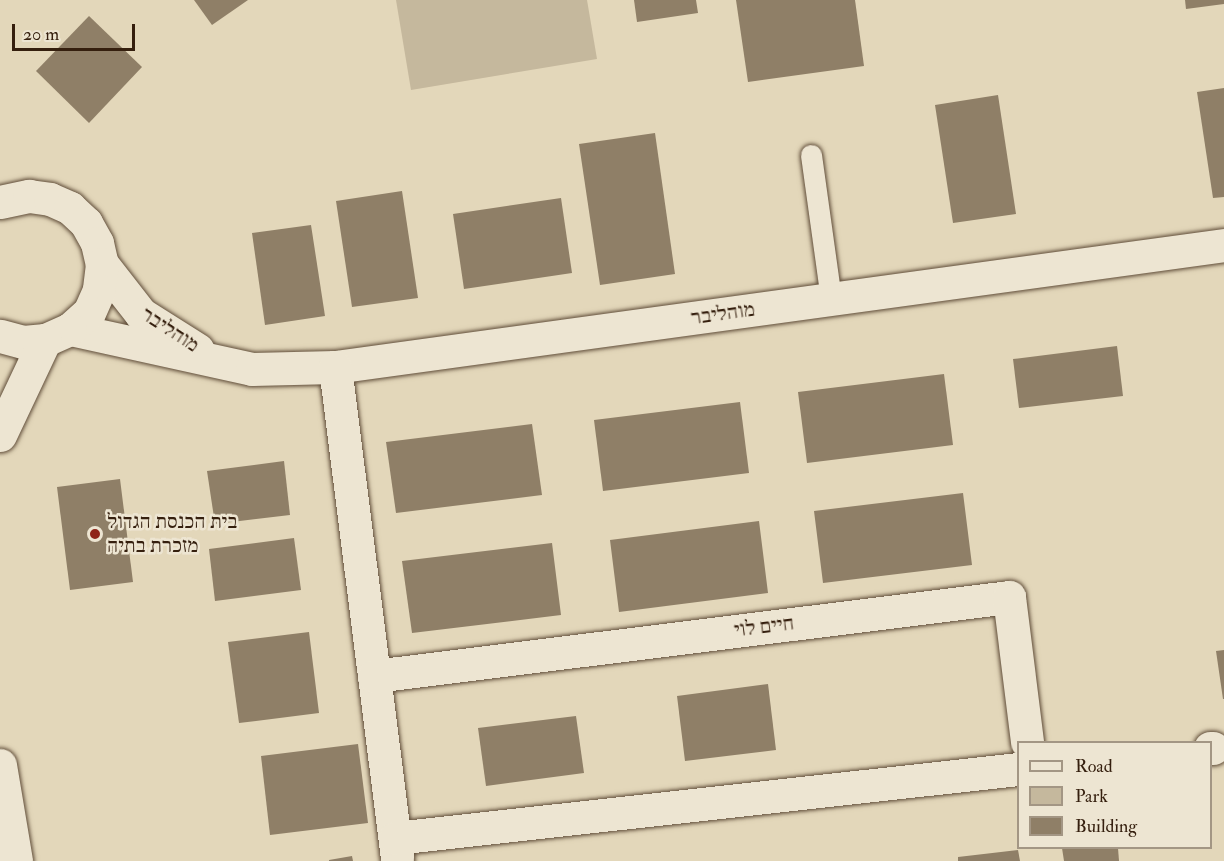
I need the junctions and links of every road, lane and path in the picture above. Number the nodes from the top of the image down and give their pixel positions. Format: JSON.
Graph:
{"nodes":[{"id":1,"x":811,"y":155,"type":"dead end"},
{"id":2,"x":2,"y":199,"type":"edge"},
{"id":3,"x":1224,"y":245,"type":"edge"},
{"id":4,"x":102,"y":264,"type":"junction"},
{"id":5,"x":831,"y":299,"type":"junction"},
{"id":6,"x":58,"y":335,"type":"junction"},
{"id":7,"x":0,"y":336,"type":"edge"},
{"id":8,"x":221,"y":361,"type":"junction"},
{"id":9,"x":335,"y":367,"type":"junction"},
{"id":10,"x":0,"y":435,"type":"edge"},
{"id":11,"x":374,"y":676,"type":"junction"},
{"id":12,"x":1028,"y":741,"type":"edge"},
{"id":13,"x":0,"y":765,"type":"edge"},
{"id":14,"x":1017,"y":769,"type":"edge"},
{"id":15,"x":396,"y":850,"type":"edge"},
{"id":16,"x":16,"y":861,"type":"edge"}],
"edges":[{"from":1,"to":5,"type":"lane"},
{"from":2,"to":4,"type":"street"},
{"from":3,"to":5,"type":"street","name":"מוהליבר"},
{"from":4,"to":6,"type":"street"},
{"from":4,"to":8,"type":"street","name":"מוהליבר"},
{"from":5,"to":9,"type":"street","name":"מוהליבר"},
{"from":6,"to":7,"type":"street","name":"מוהליבר"},
{"from":6,"to":8,"type":"street","name":"מוהליבר"},
{"from":6,"to":10,"type":"street"},
{"from":8,"to":9,"type":"street","name":"מוהליבר"},
{"from":9,"to":11,"type":"street"},
{"from":11,"to":12,"type":"street","name":"חיים לוי"},
{"from":11,"to":15,"type":"street"},
{"from":13,"to":16,"type":"street"},
{"from":14,"to":15,"type":"street"}]}
